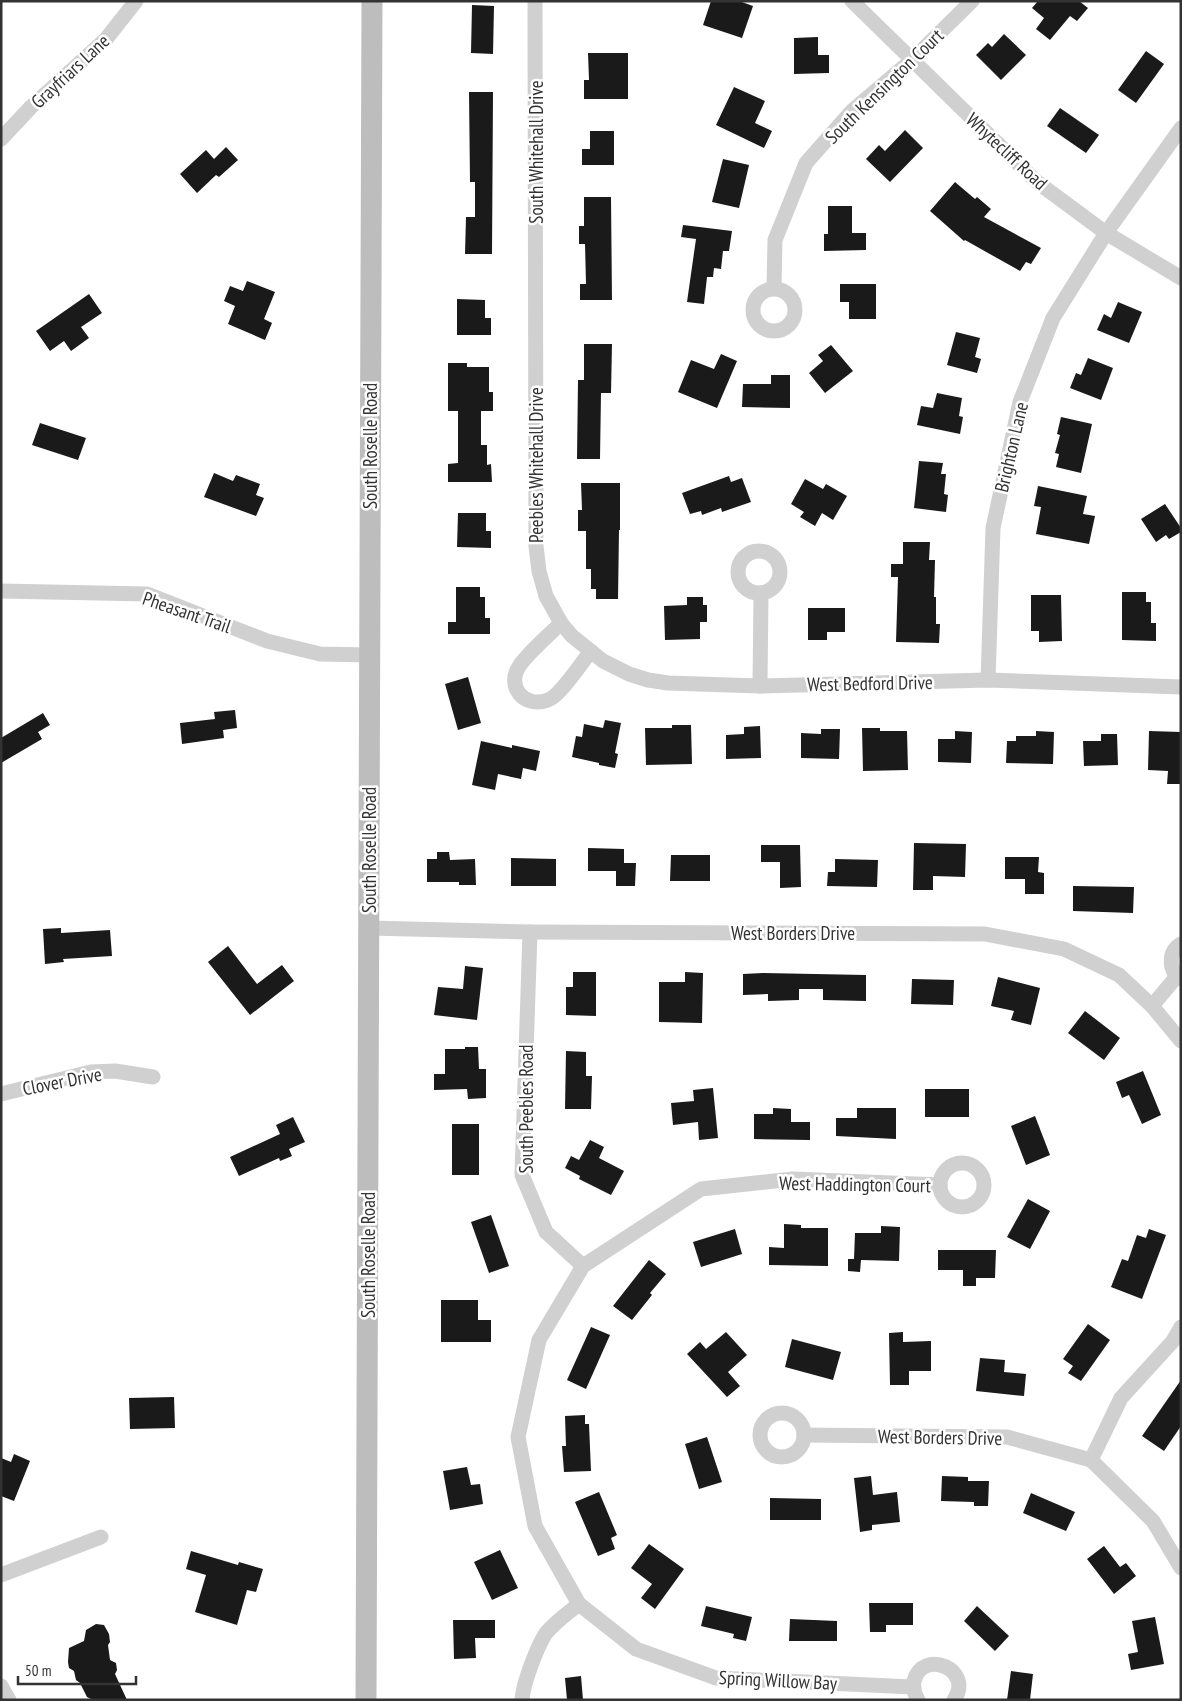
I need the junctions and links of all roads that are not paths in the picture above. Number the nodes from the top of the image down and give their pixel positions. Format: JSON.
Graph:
{"nodes":[{"id":1,"x":136,"y":1,"type":"edge"},
{"id":2,"x":372,"y":1,"type":"edge"},
{"id":3,"x":535,"y":1,"type":"edge"},
{"id":4,"x":852,"y":1,"type":"edge"},
{"id":5,"x":972,"y":1,"type":"edge"},
{"id":6,"x":912,"y":60,"type":"junction"},
{"id":7,"x":1181,"y":128,"type":"edge"},
{"id":8,"x":1,"y":139,"type":"edge"},
{"id":9,"x":1106,"y":233,"type":"junction"},
{"id":10,"x":1181,"y":278,"type":"edge"},
{"id":11,"x":774,"y":288,"type":"dead end"},
{"id":12,"x":536,"y":303,"type":"joint"},
{"id":13,"x":1,"y":591,"type":"edge"},
{"id":14,"x":761,"y":593,"type":"dead end"},
{"id":15,"x":561,"y":623,"type":"junction"},
{"id":16,"x":572,"y":636,"type":"joint"},
{"id":17,"x":591,"y":651,"type":"junction"},
{"id":18,"x":370,"y":654,"type":"junction"},
{"id":19,"x":988,"y":680,"type":"junction"},
{"id":20,"x":760,"y":686,"type":"junction"},
{"id":21,"x":1181,"y":687,"type":"edge"},
{"id":22,"x":369,"y":928,"type":"junction"},
{"id":23,"x":530,"y":932,"type":"junction"},
{"id":24,"x":1181,"y":944,"type":"edge"},
{"id":25,"x":1179,"y":978,"type":"edge"},
{"id":26,"x":1152,"y":1006,"type":"junction"},
{"id":27,"x":1181,"y":1041,"type":"edge"},
{"id":28,"x":153,"y":1077,"type":"dead end"},
{"id":29,"x":1,"y":1094,"type":"edge"},
{"id":30,"x":940,"y":1185,"type":"dead end"},
{"id":31,"x":583,"y":1266,"type":"junction"},
{"id":32,"x":1181,"y":1327,"type":"edge"},
{"id":33,"x":804,"y":1435,"type":"dead end"},
{"id":34,"x":1091,"y":1460,"type":"junction"},
{"id":35,"x":101,"y":1537,"type":"dead end"},
{"id":36,"x":1181,"y":1568,"type":"edge"},
{"id":37,"x":1,"y":1575,"type":"edge"},
{"id":38,"x":579,"y":1604,"type":"junction"},
{"id":39,"x":1,"y":1686,"type":"edge"},
{"id":40,"x":916,"y":1693,"type":"edge"},
{"id":41,"x":10,"y":1700,"type":"edge"},
{"id":42,"x":366,"y":1700,"type":"edge"},
{"id":43,"x":522,"y":1700,"type":"edge"},
{"id":44,"x":954,"y":1700,"type":"edge"}],
"edges":[{"from":1,"to":8,"type":"street","name":"Grayfriars Lane"},
{"from":2,"to":18,"type":"main road","name":"South Roselle Road"},
{"from":3,"to":12,"type":"street","name":"South Whitehall Drive"},
{"from":4,"to":6,"type":"street","name":"Whytecliff Road"},
{"from":5,"to":6,"type":"street","name":"South Kensington Court"},
{"from":6,"to":9,"type":"street","name":"Whytecliff Road"},
{"from":6,"to":11,"type":"street","name":"South Kensington Court"},
{"from":7,"to":9,"type":"street","name":"Brighton Lane"},
{"from":9,"to":10,"type":"street","name":"Whytecliff Road"},
{"from":9,"to":19,"type":"street","name":"Brighton Lane"},
{"from":12,"to":15,"type":"street","name":"Peebles Whitehall Drive"},
{"from":13,"to":18,"type":"street","name":"Pheasant Trail"},
{"from":14,"to":20,"type":"street"},
{"from":15,"to":16,"type":"street","name":"Peebles Whitehall Drive"},
{"from":15,"to":17,"type":"street"},
{"from":16,"to":17,"type":"street","name":"West Bedford Drive"},
{"from":17,"to":20,"type":"street","name":"West Bedford Drive"},
{"from":18,"to":22,"type":"main road","name":"South Roselle Road"},
{"from":19,"to":20,"type":"street","name":"West Bedford Drive"},
{"from":19,"to":21,"type":"street","name":"West Bedford Drive"},
{"from":22,"to":23,"type":"street","name":"West Borders Drive"},
{"from":22,"to":42,"type":"main road","name":"South Roselle Road"},
{"from":23,"to":26,"type":"street","name":"West Borders Drive"},
{"from":23,"to":31,"type":"street","name":"South Peebles Road"},
{"from":24,"to":25,"type":"street"},
{"from":25,"to":26,"type":"street"},
{"from":26,"to":27,"type":"street","name":"West Borders Drive"},
{"from":28,"to":29,"type":"street","name":"Clover Drive"},
{"from":30,"to":31,"type":"street","name":"West Haddington Court"},
{"from":31,"to":38,"type":"street","name":"Spring Willow Bay"},
{"from":32,"to":34,"type":"street"},
{"from":33,"to":34,"type":"street","name":"West Borders Drive"},
{"from":34,"to":36,"type":"street"},
{"from":35,"to":37,"type":"street"},
{"from":38,"to":40,"type":"street","name":"Spring Willow Bay"},
{"from":38,"to":43,"type":"street"},
{"from":39,"to":41,"type":"street"},
{"from":40,"to":44,"type":"street","name":"Spring Willow Bay"}]}
